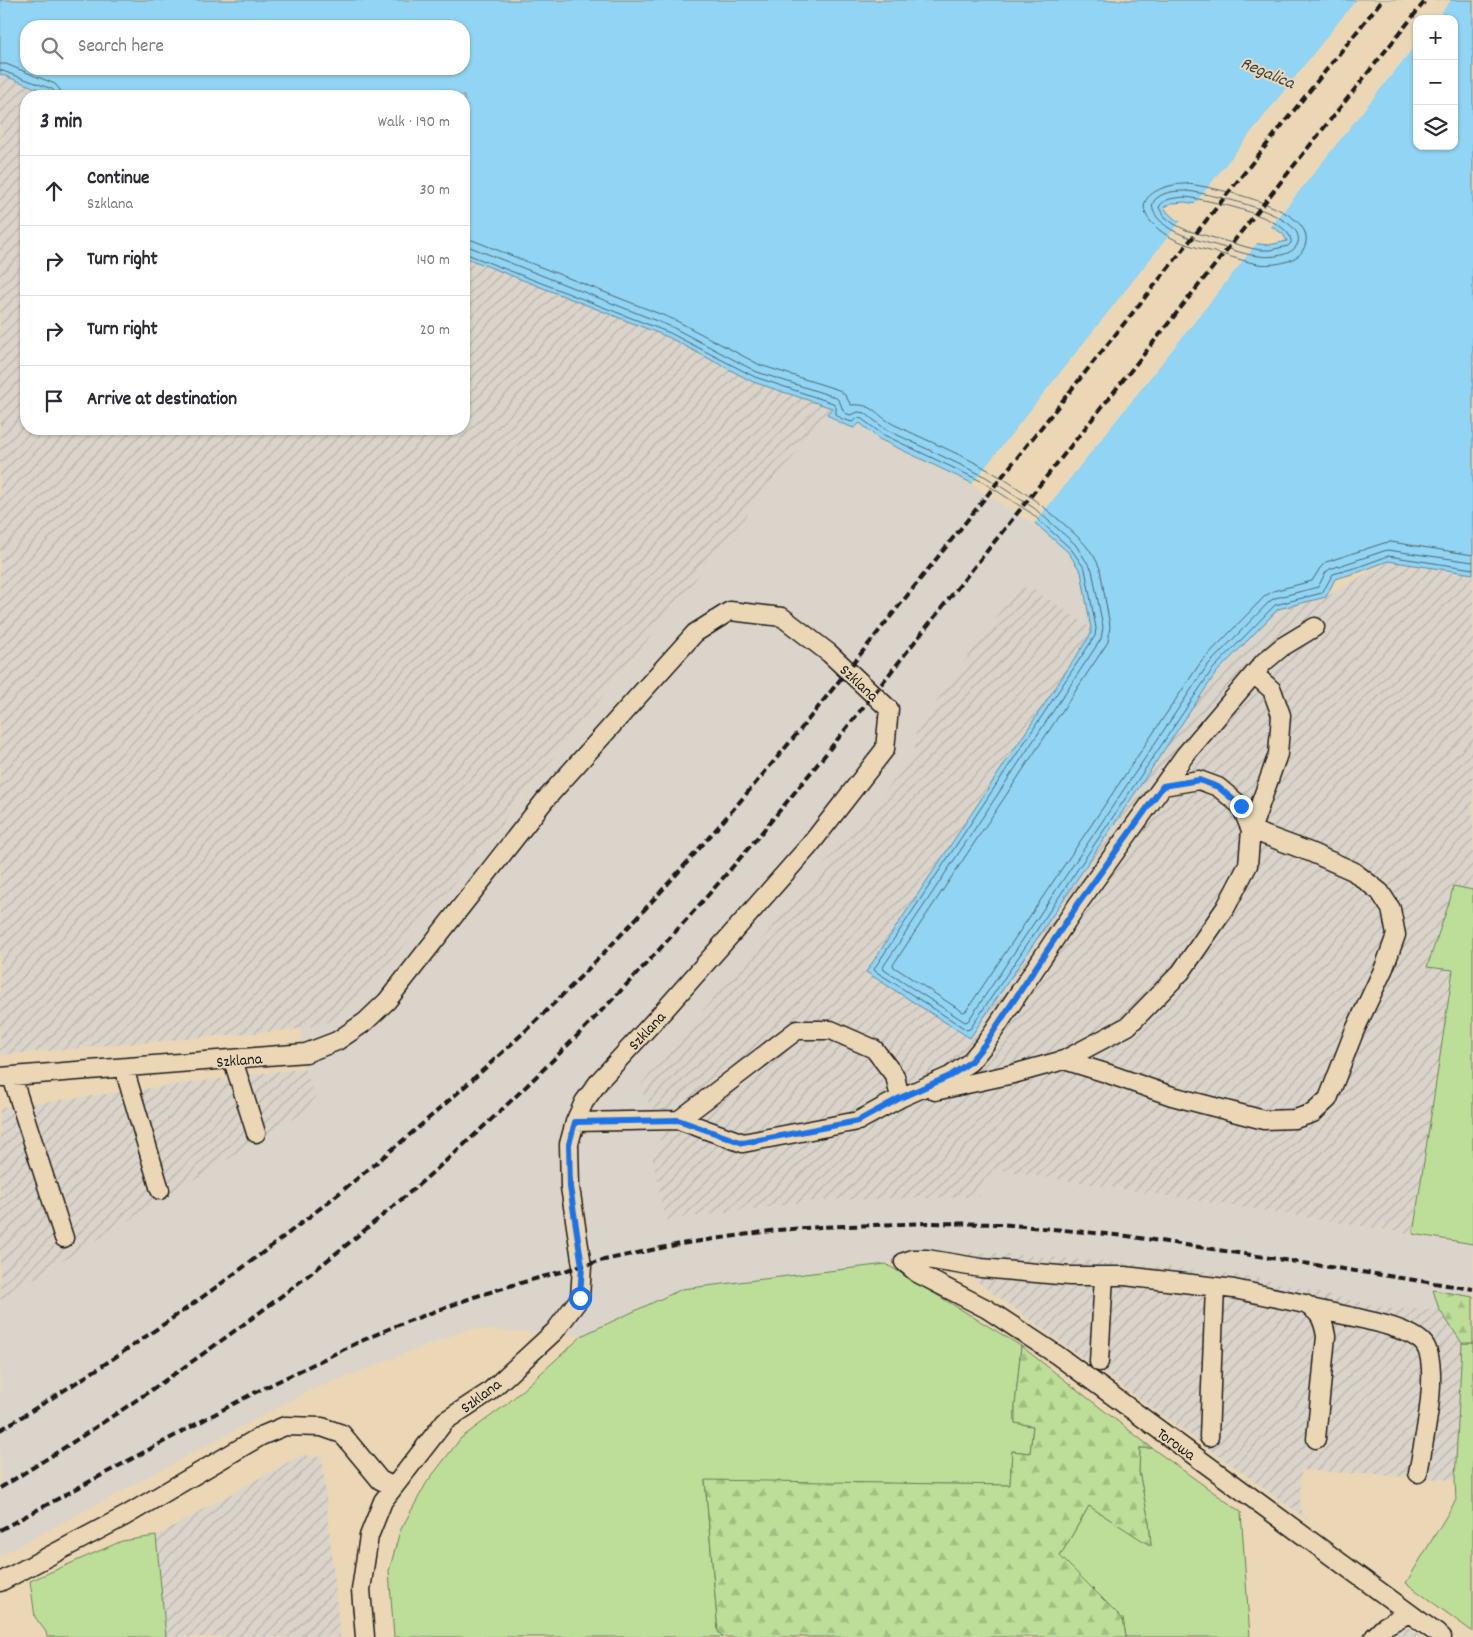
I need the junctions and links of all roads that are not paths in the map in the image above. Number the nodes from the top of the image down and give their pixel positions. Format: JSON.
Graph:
{"nodes":[{"id":1,"x":1315,"y":627,"type":"dead end"},
{"id":2,"x":1254,"y":674,"type":"junction"},
{"id":3,"x":1163,"y":786,"type":"junction"},
{"id":4,"x":1251,"y":830,"type":"junction"},
{"id":5,"x":233,"y":1060,"type":"junction"},
{"id":6,"x":1064,"y":1060,"type":"junction"},
{"id":7,"x":124,"y":1068,"type":"junction"},
{"id":8,"x":6,"y":1077,"type":"edge"},
{"id":9,"x":900,"y":1098,"type":"junction"},
{"id":10,"x":678,"y":1120,"type":"junction"},
{"id":11,"x":575,"y":1122,"type":"junction"},
{"id":12,"x":256,"y":1133,"type":"dead end"},
{"id":13,"x":160,"y":1190,"type":"dead end"},
{"id":14,"x":64,"y":1238,"type":"dead end"},
{"id":15,"x":1104,"y":1276,"type":"junction"},
{"id":16,"x":1215,"y":1287,"type":"junction"},
{"id":17,"x":1315,"y":1310,"type":"junction"},
{"id":18,"x":1099,"y":1362,"type":"dead end"},
{"id":19,"x":1209,"y":1437,"type":"dead end"},
{"id":20,"x":1316,"y":1439,"type":"dead end"},
{"id":21,"x":1418,"y":1473,"type":"dead end"},
{"id":22,"x":394,"y":1487,"type":"junction"},
{"id":23,"x":0,"y":1582,"type":"edge"},
{"id":24,"x":1409,"y":1613,"type":"junction"},
{"id":25,"x":365,"y":1637,"type":"edge"},
{"id":26,"x":1374,"y":1637,"type":"edge"},
{"id":27,"x":1442,"y":1637,"type":"edge"}],
"edges":[{"from":1,"to":2,"type":"lane"},
{"from":2,"to":3,"type":"lane"},
{"from":2,"to":4,"type":"lane"},
{"from":3,"to":4,"type":"lane"},
{"from":3,"to":9,"type":"lane"},
{"from":4,"to":6,"type":"lane"},
{"from":4,"to":6,"type":"lane"},
{"from":5,"to":7,"type":"lane","name":"Szklana"},
{"from":5,"to":11,"type":"lane","name":"Szklana"},
{"from":5,"to":12,"type":"lane"},
{"from":6,"to":9,"type":"lane"},
{"from":7,"to":8,"type":"lane","name":"Szklana"},
{"from":7,"to":13,"type":"lane"},
{"from":8,"to":14,"type":"lane"},
{"from":9,"to":10,"type":"lane"},
{"from":9,"to":10,"type":"lane"},
{"from":10,"to":11,"type":"lane"},
{"from":11,"to":22,"type":"lane","name":"Szklana"},
{"from":15,"to":16,"type":"lane"},
{"from":15,"to":18,"type":"lane"},
{"from":15,"to":24,"type":"lane","name":"Torowa"},
{"from":16,"to":17,"type":"lane"},
{"from":16,"to":19,"type":"lane"},
{"from":17,"to":20,"type":"lane"},
{"from":17,"to":21,"type":"lane"},
{"from":22,"to":23,"type":"lane"},
{"from":22,"to":25,"type":"lane","name":"Szklana"},
{"from":24,"to":26,"type":"lane"},
{"from":24,"to":27,"type":"lane","name":"Torowa"}]}
